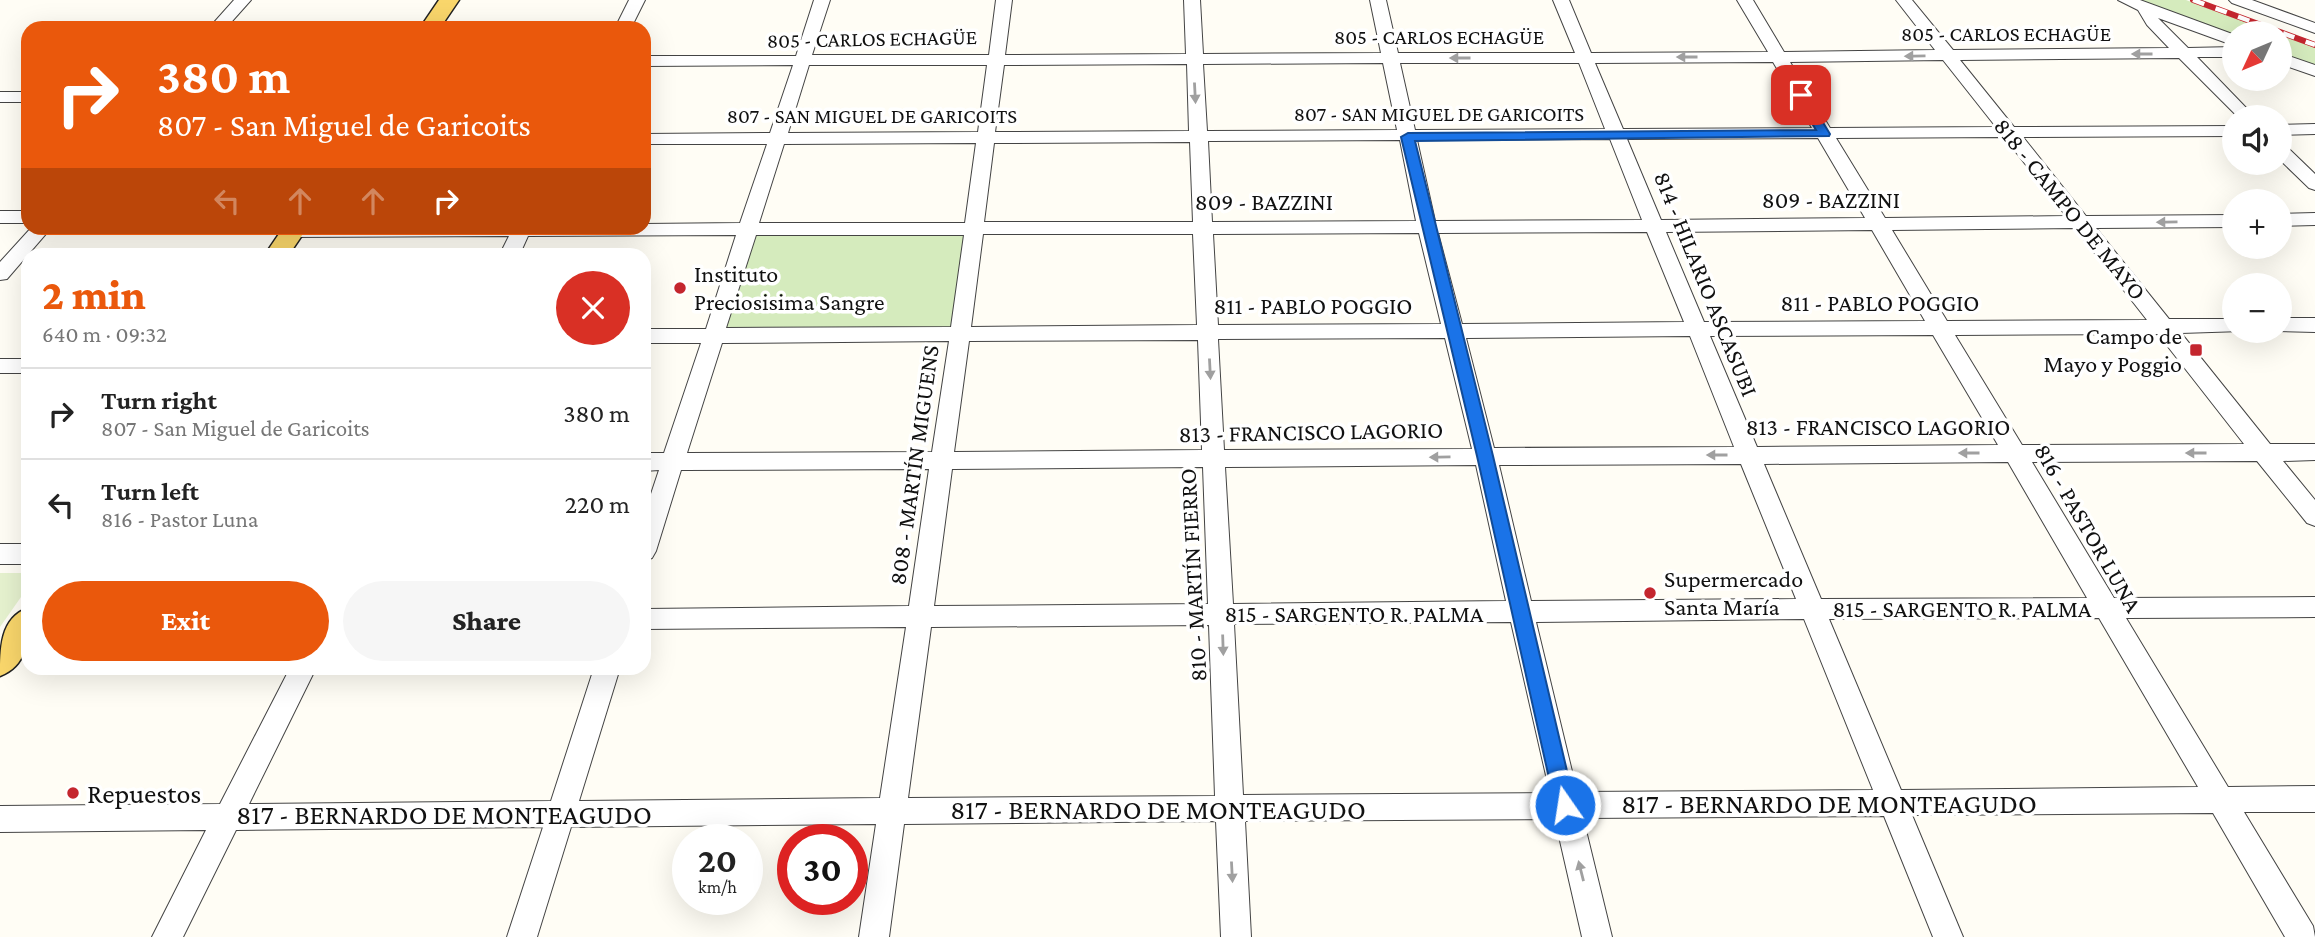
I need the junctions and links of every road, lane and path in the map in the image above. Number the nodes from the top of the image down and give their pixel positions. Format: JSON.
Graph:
{"nodes":[{"id":1,"x":243,"y":0,"type":"edge"},
{"id":2,"x":449,"y":0,"type":"edge"},
{"id":3,"x":637,"y":0,"type":"edge"},
{"id":4,"x":822,"y":0,"type":"edge"},
{"id":5,"x":1004,"y":0,"type":"edge"},
{"id":6,"x":1192,"y":0,"type":"edge"},
{"id":7,"x":1378,"y":0,"type":"edge"},
{"id":8,"x":1561,"y":0,"type":"edge"},
{"id":9,"x":1745,"y":0,"type":"edge"},
{"id":10,"x":1904,"y":0,"type":"edge"},
{"id":11,"x":2126,"y":0,"type":"edge"},
{"id":12,"x":2237,"y":0,"type":"edge"},
{"id":13,"x":2261,"y":5,"type":"edge"},
{"id":14,"x":2144,"y":7,"type":"junction"},
{"id":15,"x":224,"y":21,"type":"edge"},
{"id":16,"x":435,"y":21,"type":"edge"},
{"id":17,"x":626,"y":21,"type":"edge"},
{"id":18,"x":2315,"y":28,"type":"edge"},
{"id":19,"x":2222,"y":36,"type":"edge"},
{"id":20,"x":2222,"y":53,"type":"edge"},
{"id":21,"x":2184,"y":54,"type":"junction"},
{"id":22,"x":1948,"y":55,"type":"junction"},
{"id":23,"x":1778,"y":57,"type":"junction"},
{"id":24,"x":1193,"y":58,"type":"junction"},
{"id":25,"x":1583,"y":58,"type":"junction"},
{"id":26,"x":995,"y":59,"type":"junction"},
{"id":27,"x":1392,"y":59,"type":"junction"},
{"id":28,"x":651,"y":61,"type":"edge"},
{"id":29,"x":801,"y":61,"type":"junction"},
{"id":30,"x":2292,"y":62,"type":"edge"},
{"id":31,"x":2315,"y":71,"type":"edge"},
{"id":32,"x":21,"y":96,"type":"edge"},
{"id":33,"x":0,"y":97,"type":"edge"},
{"id":34,"x":2235,"y":105,"type":"edge"},
{"id":35,"x":2292,"y":130,"type":"edge"},
{"id":36,"x":2315,"y":130,"type":"edge"},
{"id":37,"x":2222,"y":131,"type":"edge"},
{"id":38,"x":2009,"y":133,"type":"junction"},
{"id":39,"x":1824,"y":134,"type":"junction"},
{"id":40,"x":1617,"y":135,"type":"junction"},
{"id":41,"x":1408,"y":137,"type":"junction"},
{"id":42,"x":985,"y":138,"type":"junction"},
{"id":43,"x":1198,"y":138,"type":"junction"},
{"id":44,"x":651,"y":139,"type":"edge"},
{"id":45,"x":775,"y":139,"type":"junction"},
{"id":46,"x":2292,"y":162,"type":"edge"},
{"id":47,"x":2315,"y":184,"type":"edge"},
{"id":48,"x":0,"y":217,"type":"edge"},
{"id":49,"x":21,"y":217,"type":"edge"},
{"id":50,"x":2315,"y":219,"type":"edge"},
{"id":51,"x":2292,"y":220,"type":"edge"},
{"id":52,"x":2222,"y":221,"type":"edge"},
{"id":53,"x":2082,"y":223,"type":"junction"},
{"id":54,"x":1878,"y":225,"type":"junction"},
{"id":55,"x":1427,"y":226,"type":"junction"},
{"id":56,"x":1654,"y":226,"type":"junction"},
{"id":57,"x":973,"y":227,"type":"junction"},
{"id":58,"x":1202,"y":227,"type":"junction"},
{"id":59,"x":651,"y":230,"type":"edge"},
{"id":60,"x":749,"y":230,"type":"junction"},
{"id":61,"x":21,"y":250,"type":"edge"},
{"id":62,"x":0,"y":274,"type":"edge"},
{"id":63,"x":2292,"y":325,"type":"edge"},
{"id":64,"x":2315,"y":325,"type":"edge"},
{"id":65,"x":2222,"y":326,"type":"edge"},
{"id":66,"x":2163,"y":327,"type":"junction"},
{"id":67,"x":1942,"y":329,"type":"junction"},
{"id":68,"x":1698,"y":330,"type":"junction"},
{"id":69,"x":1455,"y":331,"type":"junction"},
{"id":70,"x":960,"y":334,"type":"junction"},
{"id":71,"x":1208,"y":334,"type":"junction"},
{"id":72,"x":713,"y":335,"type":"junction"},
{"id":73,"x":651,"y":336,"type":"edge"},
{"id":74,"x":0,"y":366,"type":"edge"},
{"id":75,"x":21,"y":366,"type":"edge"},
{"id":76,"x":2315,"y":452,"type":"edge"},
{"id":77,"x":2013,"y":453,"type":"junction"},
{"id":78,"x":2264,"y":453,"type":"junction"},
{"id":79,"x":1748,"y":455,"type":"junction"},
{"id":80,"x":1485,"y":456,"type":"junction"},
{"id":81,"x":1214,"y":459,"type":"junction"},
{"id":82,"x":941,"y":461,"type":"junction"},
{"id":83,"x":651,"y":462,"type":"edge"},
{"id":84,"x":672,"y":462,"type":"junction"},
{"id":85,"x":2315,"y":517,"type":"edge"},
{"id":86,"x":651,"y":529,"type":"edge"},
{"id":87,"x":0,"y":554,"type":"edge"},
{"id":88,"x":21,"y":554,"type":"edge"},
{"id":89,"x":2315,"y":607,"type":"edge"},
{"id":90,"x":1810,"y":608,"type":"junction"},
{"id":91,"x":2105,"y":609,"type":"junction"},
{"id":92,"x":1521,"y":613,"type":"junction"},
{"id":93,"x":1222,"y":615,"type":"junction"},
{"id":94,"x":919,"y":618,"type":"junction"},
{"id":95,"x":651,"y":619,"type":"edge"},
{"id":96,"x":21,"y":632,"type":"edge"},
{"id":97,"x":0,"y":662,"type":"edge"},
{"id":98,"x":299,"y":675,"type":"edge"},
{"id":99,"x":605,"y":675,"type":"edge"},
{"id":100,"x":2315,"y":799,"type":"edge"},
{"id":101,"x":2219,"y":800,"type":"junction"},
{"id":102,"x":1891,"y":803,"type":"junction"},
{"id":103,"x":1565,"y":805,"type":"junction"},
{"id":104,"x":1229,"y":809,"type":"junction"},
{"id":105,"x":890,"y":811,"type":"junction"},
{"id":106,"x":561,"y":814,"type":"junction"},
{"id":107,"x":226,"y":816,"type":"junction"},
{"id":108,"x":0,"y":819,"type":"edge"},
{"id":109,"x":167,"y":937,"type":"edge"},
{"id":110,"x":522,"y":937,"type":"edge"},
{"id":111,"x":874,"y":937,"type":"edge"},
{"id":112,"x":1236,"y":937,"type":"edge"},
{"id":113,"x":1597,"y":937,"type":"edge"},
{"id":114,"x":1948,"y":937,"type":"edge"},
{"id":115,"x":2302,"y":937,"type":"edge"}],
"edges":[{"from":1,"to":15,"type":"street"},
{"from":2,"to":16,"type":"main road"},
{"from":3,"to":17,"type":"street"},
{"from":4,"to":29,"type":"street"},
{"from":5,"to":26,"type":"street","name":"808 - MARTÍN MIGUENS"},
{"from":6,"to":24,"type":"street","name":"810 - MARTÍN FIERRO"},
{"from":7,"to":27,"type":"street"},
{"from":8,"to":25,"type":"street","name":"814 - HILARIO ASCASUBI"},
{"from":9,"to":23,"type":"street","name":"816 - PASTOR LUNA"},
{"from":10,"to":22,"type":"street","name":"818 - CAMPO DE MAYO"},
{"from":11,"to":14,"type":"street"},
{"from":12,"to":13,"type":"street"},
{"from":13,"to":18,"type":"street"},
{"from":14,"to":19,"type":"street"},
{"from":14,"to":21,"type":"street"},
{"from":20,"to":21,"type":"street","name":"805 - CARLOS ECHAGÜE"},
{"from":21,"to":22,"type":"street","name":"805 - CARLOS ECHAGÜE","one_way":true},
{"from":21,"to":34,"type":"street"},
{"from":22,"to":23,"type":"street","name":"805 - CARLOS ECHAGÜE","one_way":true},
{"from":22,"to":38,"type":"street","name":"818 - CAMPO DE MAYO"},
{"from":23,"to":25,"type":"street","name":"805 - CARLOS ECHAGÜE","one_way":true},
{"from":23,"to":39,"type":"street","name":"816 - PASTOR LUNA"},
{"from":24,"to":26,"type":"street","name":"805 - CARLOS ECHAGÜE"},
{"from":24,"to":27,"type":"street","name":"805 - CARLOS ECHAGÜE"},
{"from":24,"to":43,"type":"street","name":"810 - MARTÍN FIERRO","one_way":true},
{"from":25,"to":27,"type":"street","name":"805 - CARLOS ECHAGÜE","one_way":true},
{"from":25,"to":40,"type":"street","name":"814 - HILARIO ASCASUBI"},
{"from":26,"to":29,"type":"street","name":"805 - CARLOS ECHAGÜE"},
{"from":26,"to":42,"type":"street","name":"808 - MARTÍN MIGUENS"},
{"from":27,"to":41,"type":"street"},
{"from":28,"to":29,"type":"street","name":"805 - CARLOS ECHAGÜE"},
{"from":29,"to":45,"type":"street"},
{"from":30,"to":31,"type":"street"},
{"from":32,"to":33,"type":"street"},
{"from":35,"to":36,"type":"street"},
{"from":37,"to":38,"type":"street","name":"807 - SAN MIGUEL DE GARICOITS"},
{"from":38,"to":39,"type":"street","name":"807 - SAN MIGUEL DE GARICOITS"},
{"from":38,"to":53,"type":"street","name":"818 - CAMPO DE MAYO"},
{"from":39,"to":40,"type":"street","name":"807 - SAN MIGUEL DE GARICOITS"},
{"from":39,"to":54,"type":"street","name":"816 - PASTOR LUNA"},
{"from":40,"to":41,"type":"street","name":"807 - SAN MIGUEL DE GARICOITS"},
{"from":40,"to":56,"type":"street","name":"814 - HILARIO ASCASUBI"},
{"from":41,"to":43,"type":"street","name":"807 - SAN MIGUEL DE GARICOITS"},
{"from":41,"to":55,"type":"street"},
{"from":42,"to":43,"type":"street","name":"807 - SAN MIGUEL DE GARICOITS"},
{"from":42,"to":45,"type":"street","name":"807 - SAN MIGUEL DE GARICOITS"},
{"from":42,"to":57,"type":"street","name":"808 - MARTÍN MIGUENS"},
{"from":43,"to":58,"type":"street","name":"810 - MARTÍN FIERRO"},
{"from":44,"to":45,"type":"street","name":"807 - SAN MIGUEL DE GARICOITS"},
{"from":45,"to":60,"type":"street"},
{"from":46,"to":47,"type":"street"},
{"from":48,"to":49,"type":"street"},
{"from":50,"to":51,"type":"street"},
{"from":52,"to":53,"type":"street","name":"809 - BAZZINI","one_way":true},
{"from":53,"to":54,"type":"street","name":"809 - BAZZINI"},
{"from":53,"to":66,"type":"street","name":"818 - CAMPO DE MAYO"},
{"from":54,"to":56,"type":"street","name":"809 - BAZZINI"},
{"from":54,"to":67,"type":"street","name":"816 - PASTOR LUNA"},
{"from":55,"to":56,"type":"street","name":"809 - BAZZINI"},
{"from":55,"to":58,"type":"street","name":"809 - BAZZINI"},
{"from":55,"to":69,"type":"street"},
{"from":56,"to":68,"type":"street","name":"814 - HILARIO ASCASUBI"},
{"from":57,"to":58,"type":"street","name":"809 - BAZZINI"},
{"from":57,"to":60,"type":"street","name":"809 - BAZZINI"},
{"from":57,"to":70,"type":"street","name":"808 - MARTÍN MIGUENS"},
{"from":58,"to":71,"type":"street","name":"810 - MARTÍN FIERRO"},
{"from":59,"to":60,"type":"street","name":"809 - BAZZINI"},
{"from":60,"to":72,"type":"street"},
{"from":61,"to":62,"type":"street"},
{"from":63,"to":64,"type":"street"},
{"from":65,"to":66,"type":"street","name":"811 - PABLO POGGIO"},
{"from":66,"to":67,"type":"street","name":"811 - PABLO POGGIO"},
{"from":66,"to":78,"type":"street","name":"818 - CAMPO DE MAYO"},
{"from":67,"to":68,"type":"street","name":"811 - PABLO POGGIO"},
{"from":67,"to":77,"type":"street","name":"816 - PASTOR LUNA"},
{"from":68,"to":69,"type":"street","name":"811 - PABLO POGGIO"},
{"from":68,"to":79,"type":"street","name":"814 - HILARIO ASCASUBI"},
{"from":69,"to":71,"type":"street","name":"811 - PABLO POGGIO"},
{"from":69,"to":80,"type":"street"},
{"from":70,"to":71,"type":"street","name":"811 - PABLO POGGIO"},
{"from":70,"to":72,"type":"street","name":"811 - PABLO POGGIO"},
{"from":70,"to":82,"type":"street","name":"808 - MARTÍN MIGUENS"},
{"from":71,"to":81,"type":"street","name":"810 - MARTÍN FIERRO","one_way":true},
{"from":72,"to":73,"type":"street","name":"811 - PABLO POGGIO"},
{"from":72,"to":84,"type":"street"},
{"from":74,"to":75,"type":"street"},
{"from":76,"to":78,"type":"street","name":"813 - FRANCISCO LAGORIO"},
{"from":78,"to":77,"type":"street","name":"813 - FRANCISCO LAGORIO","one_way":true},
{"from":77,"to":79,"type":"street","name":"813 - FRANCISCO LAGORIO","one_way":true},
{"from":77,"to":91,"type":"street","name":"816 - PASTOR LUNA"},
{"from":78,"to":85,"type":"street","name":"818 - CAMPO DE MAYO"},
{"from":79,"to":80,"type":"street","name":"813 - FRANCISCO LAGORIO","one_way":true},
{"from":79,"to":90,"type":"street","name":"814 - HILARIO ASCASUBI"},
{"from":80,"to":81,"type":"street","name":"813 - FRANCISCO LAGORIO","one_way":true},
{"from":80,"to":92,"type":"street"},
{"from":81,"to":82,"type":"street","name":"813 - FRANCISCO LAGORIO"},
{"from":81,"to":93,"type":"street","name":"810 - MARTÍN FIERRO"},
{"from":82,"to":84,"type":"street","name":"813 - FRANCISCO LAGORIO"},
{"from":82,"to":94,"type":"street","name":"808 - MARTÍN MIGUENS"},
{"from":83,"to":84,"type":"street","name":"813 - FRANCISCO LAGORIO"},
{"from":84,"to":86,"type":"street"},
{"from":87,"to":88,"type":"street"},
{"from":89,"to":91,"type":"street","name":"815 - SARGENTO R. PALMA"},
{"from":90,"to":91,"type":"street","name":"815 - SARGENTO R. PALMA"},
{"from":90,"to":92,"type":"street","name":"815 - SARGENTO R. PALMA"},
{"from":90,"to":102,"type":"street","name":"814 - HILARIO ASCASUBI"},
{"from":91,"to":101,"type":"street","name":"816 - PASTOR LUNA"},
{"from":92,"to":93,"type":"street","name":"815 - SARGENTO R. PALMA"},
{"from":92,"to":103,"type":"street"},
{"from":93,"to":94,"type":"street","name":"815 - SARGENTO R. PALMA"},
{"from":93,"to":104,"type":"street","name":"810 - MARTÍN FIERRO","one_way":true},
{"from":94,"to":95,"type":"street","name":"815 - SARGENTO R. PALMA"},
{"from":94,"to":105,"type":"street","name":"808 - MARTÍN MIGUENS"},
{"from":96,"to":97,"type":"main road"},
{"from":98,"to":107,"type":"street"},
{"from":99,"to":106,"type":"street"},
{"from":100,"to":101,"type":"street","name":"817 - BERNARDO DE MONTEAGUDO"},
{"from":101,"to":102,"type":"street","name":"817 - BERNARDO DE MONTEAGUDO"},
{"from":101,"to":115,"type":"street","name":"816 - PASTOR LUNA"},
{"from":102,"to":103,"type":"street","name":"817 - BERNARDO DE MONTEAGUDO"},
{"from":102,"to":114,"type":"street","name":"814 - HILARIO ASCASUBI"},
{"from":103,"to":104,"type":"street","name":"817 - BERNARDO DE MONTEAGUDO"},
{"from":113,"to":103,"type":"street","one_way":true},
{"from":104,"to":105,"type":"street","name":"817 - BERNARDO DE MONTEAGUDO"},
{"from":104,"to":112,"type":"street","name":"810 - MARTÍN FIERRO","one_way":true},
{"from":105,"to":106,"type":"street","name":"817 - BERNARDO DE MONTEAGUDO"},
{"from":105,"to":111,"type":"street","name":"808 - MARTÍN MIGUENS"},
{"from":106,"to":107,"type":"street","name":"817 - BERNARDO DE MONTEAGUDO"},
{"from":106,"to":110,"type":"street"},
{"from":107,"to":108,"type":"street","name":"817 - BERNARDO DE MONTEAGUDO"},
{"from":107,"to":109,"type":"street"}]}
